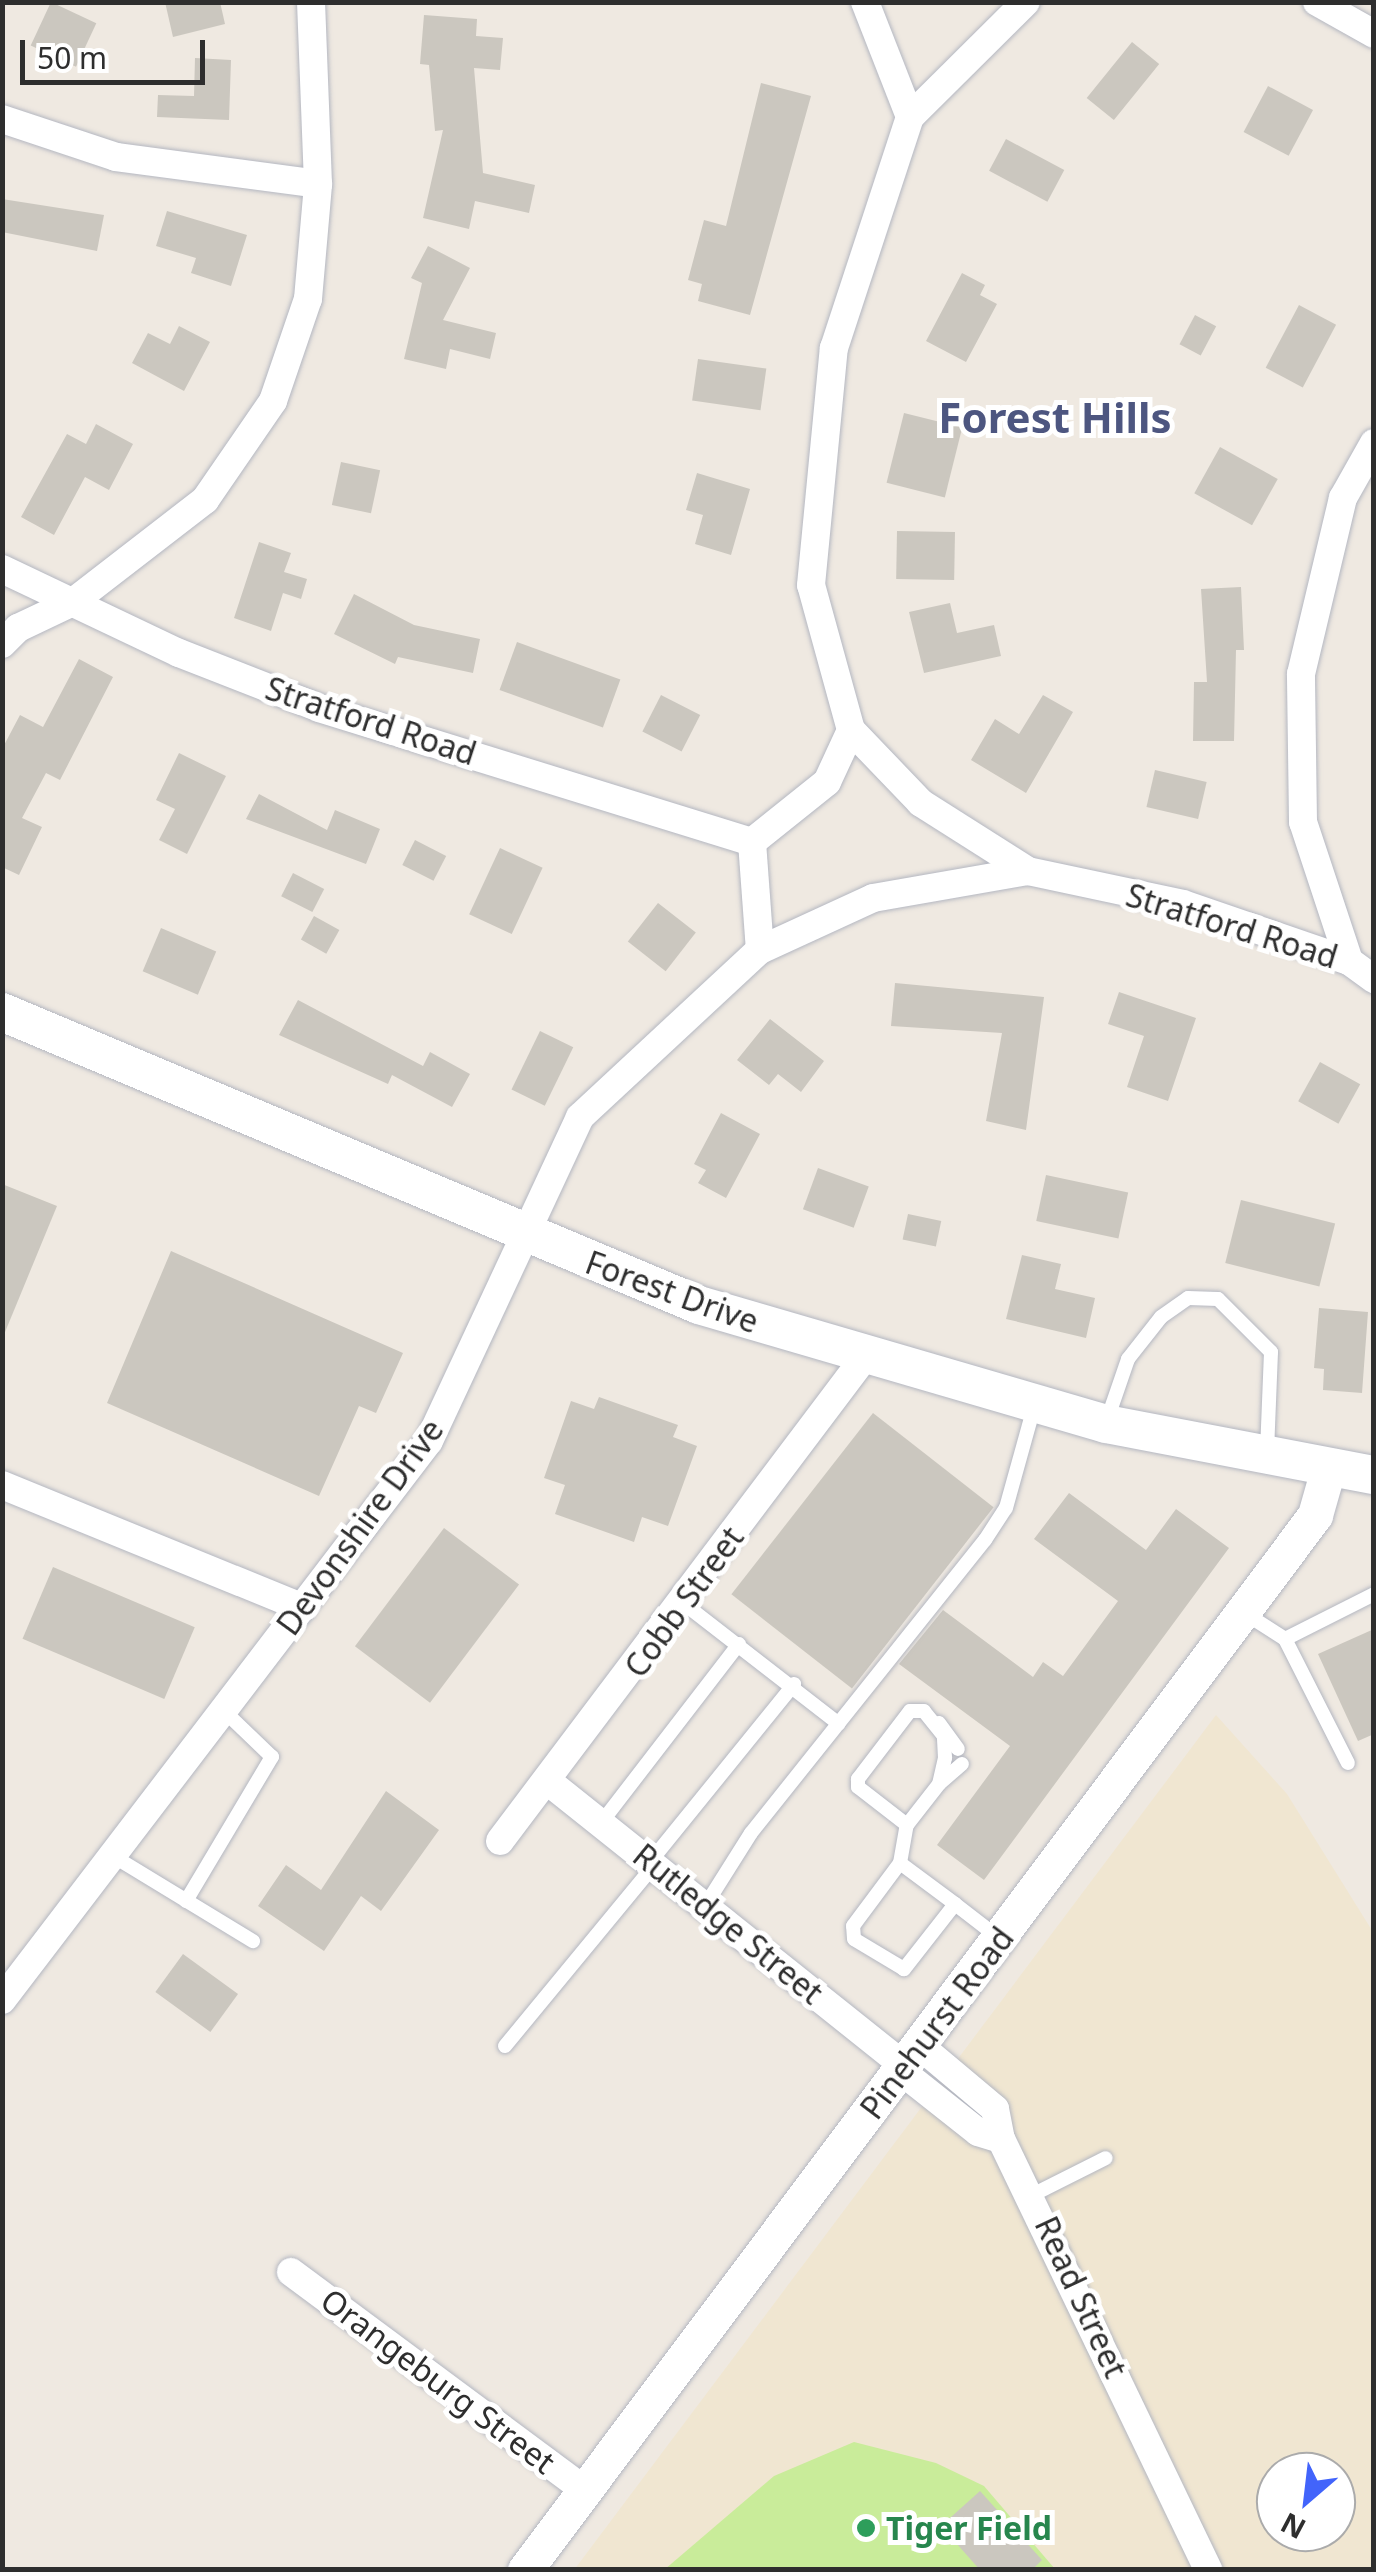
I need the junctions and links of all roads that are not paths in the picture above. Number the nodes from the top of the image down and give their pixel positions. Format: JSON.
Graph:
{"nodes":[{"id":1,"x":311,"y":2,"type":"edge"},
{"id":2,"x":865,"y":2,"type":"edge"},
{"id":3,"x":1317,"y":2,"type":"edge"},
{"id":4,"x":1019,"y":4,"type":"edge"},
{"id":5,"x":1374,"y":34,"type":"edge"},
{"id":6,"x":910,"y":117,"type":"junction"},
{"id":7,"x":2,"y":119,"type":"edge"},
{"id":8,"x":318,"y":184,"type":"junction"},
{"id":9,"x":1374,"y":444,"type":"edge"},
{"id":10,"x":2,"y":569,"type":"edge"},
{"id":11,"x":73,"y":602,"type":"junction"},
{"id":12,"x":2,"y":644,"type":"edge"},
{"id":13,"x":852,"y":730,"type":"junction"},
{"id":14,"x":752,"y":842,"type":"junction"},
{"id":15,"x":1028,"y":872,"type":"junction"},
{"id":16,"x":760,"y":950,"type":"junction"},
{"id":17,"x":1349,"y":962,"type":"junction"},
{"id":18,"x":1374,"y":980,"type":"edge"},
{"id":19,"x":2,"y":1012,"type":"edge"},
{"id":20,"x":528,"y":1238,"type":"junction"},
{"id":21,"x":864,"y":1358,"type":"junction"},
{"id":22,"x":1034,"y":1404,"type":"junction"},
{"id":23,"x":1106,"y":1424,"type":"junction"},
{"id":24,"x":1267,"y":1454,"type":"junction"},
{"id":25,"x":1329,"y":1466,"type":"junction"},
{"id":26,"x":1374,"y":1476,"type":"edge"},
{"id":27,"x":2,"y":1485,"type":"edge"},
{"id":28,"x":1374,"y":1594,"type":"edge"},
{"id":29,"x":683,"y":1603,"type":"junction"},
{"id":30,"x":303,"y":1608,"type":"junction"},
{"id":31,"x":1243,"y":1612,"type":"junction"},
{"id":32,"x":1285,"y":1639,"type":"junction"},
{"id":33,"x":739,"y":1644,"type":"junction"},
{"id":34,"x":794,"y":1684,"type":"junction"},
{"id":35,"x":224,"y":1711,"type":"junction"},
{"id":36,"x":935,"y":1720,"type":"junction"},
{"id":37,"x":839,"y":1724,"type":"junction"},
{"id":38,"x":1348,"y":1763,"type":"dead end"},
{"id":39,"x":550,"y":1783,"type":"junction"},
{"id":40,"x":939,"y":1784,"type":"junction"},
{"id":41,"x":601,"y":1823,"type":"junction"},
{"id":42,"x":908,"y":1825,"type":"junction"},
{"id":43,"x":500,"y":1841,"type":"dead end"},
{"id":44,"x":113,"y":1856,"type":"junction"},
{"id":45,"x":900,"y":1863,"type":"junction"},
{"id":46,"x":652,"y":1864,"type":"junction"},
{"id":47,"x":186,"y":1901,"type":"junction"},
{"id":48,"x":954,"y":1904,"type":"junction"},
{"id":49,"x":705,"y":1906,"type":"junction"},
{"id":50,"x":1000,"y":1939,"type":"junction"},
{"id":51,"x":253,"y":1941,"type":"dead end"},
{"id":52,"x":2,"y":2000,"type":"edge"},
{"id":53,"x":505,"y":2046,"type":"dead end"},
{"id":54,"x":909,"y":2061,"type":"junction"},
{"id":55,"x":1001,"y":2139,"type":"joint"},
{"id":56,"x":1106,"y":2158,"type":"dead end"},
{"id":57,"x":1034,"y":2194,"type":"junction"},
{"id":58,"x":291,"y":2272,"type":"dead end"},
{"id":59,"x":585,"y":2490,"type":"junction"},
{"id":60,"x":525,"y":2570,"type":"edge"},
{"id":61,"x":1208,"y":2570,"type":"edge"}],
"edges":[{"from":1,"to":8,"type":"street"},
{"from":2,"to":6,"type":"street"},
{"from":3,"to":5,"type":"street"},
{"from":4,"to":6,"type":"street"},
{"from":6,"to":13,"type":"street"},
{"from":7,"to":8,"type":"street"},
{"from":8,"to":11,"type":"street"},
{"from":9,"to":17,"type":"street"},
{"from":10,"to":11,"type":"street","name":"Stratford Road"},
{"from":11,"to":12,"type":"street"},
{"from":11,"to":14,"type":"street","name":"Stratford Road"},
{"from":13,"to":14,"type":"street"},
{"from":13,"to":15,"type":"street"},
{"from":14,"to":16,"type":"street"},
{"from":15,"to":16,"type":"street","name":"Devonshire Drive"},
{"from":15,"to":17,"type":"street","name":"Stratford Road"},
{"from":16,"to":20,"type":"street","name":"Devonshire Drive"},
{"from":17,"to":18,"type":"street","name":"Stratford Road"},
{"from":19,"to":20,"type":"main road","name":"Forest Drive"},
{"from":20,"to":21,"type":"main road","name":"Forest Drive"},
{"from":20,"to":30,"type":"street","name":"Devonshire Drive"},
{"from":21,"to":22,"type":"main road","name":"Forest Drive"},
{"from":21,"to":29,"type":"street","name":"Cobb Street"},
{"from":22,"to":23,"type":"main road","name":"Forest Drive"},
{"from":22,"to":37,"type":"lane"},
{"from":23,"to":24,"type":"main road","name":"Forest Drive"},
{"from":23,"to":24,"type":"lane"},
{"from":24,"to":25,"type":"main road","name":"Forest Drive"},
{"from":25,"to":26,"type":"main road","name":"Forest Drive"},
{"from":25,"to":31,"type":"street","name":"Pinehurst Road"},
{"from":27,"to":30,"type":"street"},
{"from":28,"to":32,"type":"lane"},
{"from":29,"to":33,"type":"lane"},
{"from":29,"to":39,"type":"street","name":"Cobb Street"},
{"from":30,"to":35,"type":"street","name":"Devonshire Drive"},
{"from":31,"to":32,"type":"lane"},
{"from":31,"to":50,"type":"street","name":"Pinehurst Road"},
{"from":32,"to":38,"type":"lane"},
{"from":33,"to":34,"type":"lane"},
{"from":33,"to":41,"type":"lane"},
{"from":34,"to":37,"type":"lane"},
{"from":34,"to":46,"type":"lane"},
{"from":35,"to":44,"type":"street","name":"Devonshire Drive"},
{"from":35,"to":47,"type":"lane"},
{"from":36,"to":40,"type":"lane"},
{"from":36,"to":40,"type":"lane"},
{"from":36,"to":42,"type":"lane"},
{"from":37,"to":49,"type":"lane"},
{"from":39,"to":41,"type":"street","name":"Rutledge Street"},
{"from":39,"to":43,"type":"street","name":"Cobb Street"},
{"from":40,"to":42,"type":"lane"},
{"from":41,"to":46,"type":"street","name":"Rutledge Street"},
{"from":42,"to":45,"type":"lane"},
{"from":44,"to":47,"type":"lane"},
{"from":44,"to":52,"type":"street","name":"Devonshire Drive"},
{"from":45,"to":48,"type":"lane"},
{"from":45,"to":48,"type":"lane"},
{"from":46,"to":49,"type":"street","name":"Rutledge Street"},
{"from":46,"to":53,"type":"lane"},
{"from":47,"to":51,"type":"lane"},
{"from":48,"to":50,"type":"lane"},
{"from":49,"to":54,"type":"street","name":"Rutledge Street"},
{"from":50,"to":54,"type":"street","name":"Pinehurst Road"},
{"from":54,"to":55,"type":"street","name":"Rutledge Street"},
{"from":54,"to":59,"type":"street","name":"Pinehurst Road"},
{"from":55,"to":57,"type":"street","name":"Read Street"},
{"from":56,"to":57,"type":"lane"},
{"from":57,"to":61,"type":"street","name":"Read Street"},
{"from":58,"to":59,"type":"street","name":"Orangeburg Street"},
{"from":59,"to":60,"type":"street","name":"Pinehurst Road"}]}
